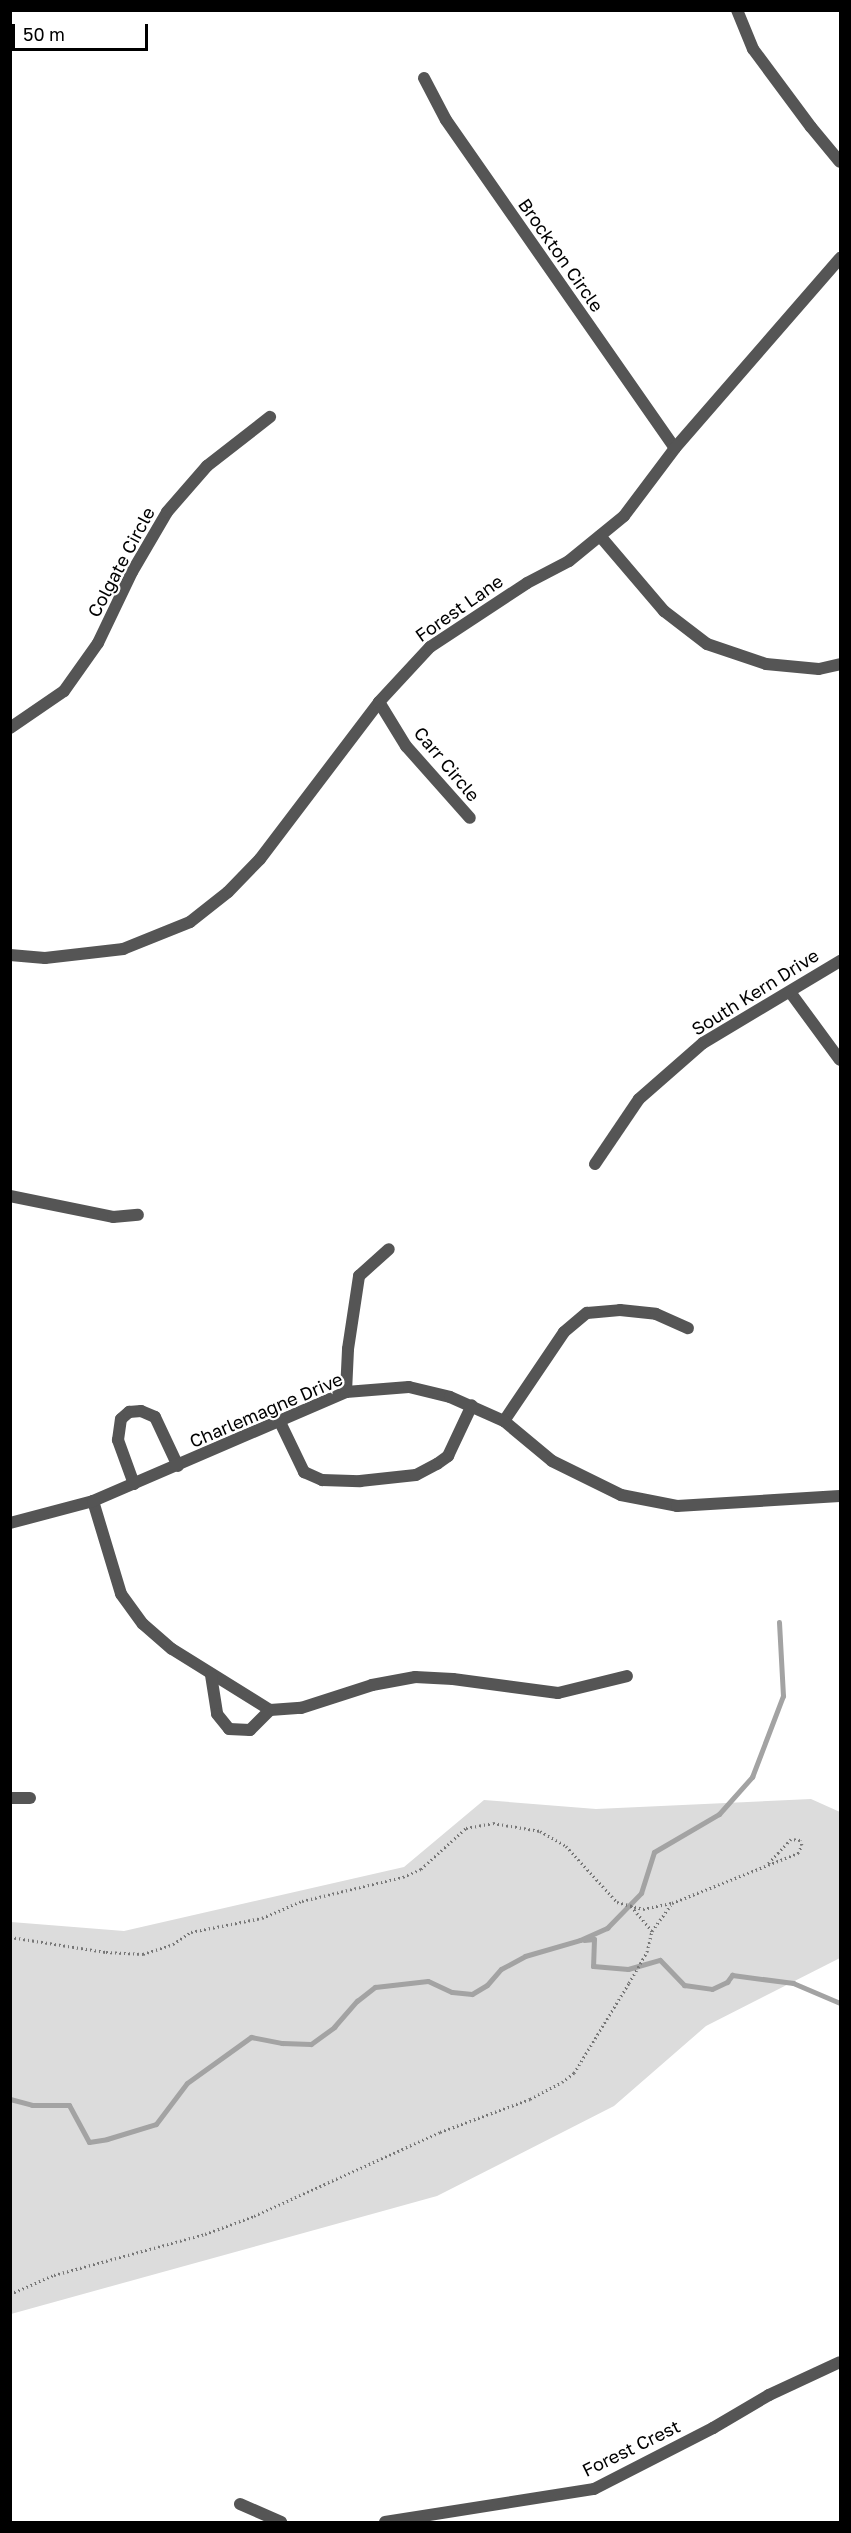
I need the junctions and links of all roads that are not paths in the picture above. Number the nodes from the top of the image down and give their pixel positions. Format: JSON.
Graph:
{"nodes":[{"id":1,"x":737,"y":10,"type":"edge"},
{"id":2,"x":424,"y":78,"type":"dead end"},
{"id":3,"x":840,"y":162,"type":"edge"},
{"id":4,"x":840,"y":258,"type":"edge"},
{"id":5,"x":270,"y":417,"type":"dead end"},
{"id":6,"x":675,"y":448,"type":"junction"},
{"id":7,"x":600,"y":536,"type":"junction"},
{"id":8,"x":840,"y":664,"type":"edge"},
{"id":9,"x":379,"y":702,"type":"junction"},
{"id":10,"x":10,"y":728,"type":"edge"},
{"id":11,"x":470,"y":818,"type":"dead end"},
{"id":12,"x":10,"y":955,"type":"edge"},
{"id":13,"x":840,"y":961,"type":"edge"},
{"id":14,"x":790,"y":992,"type":"junction"},
{"id":15,"x":840,"y":1060,"type":"edge"},
{"id":16,"x":595,"y":1164,"type":"dead end"},
{"id":17,"x":10,"y":1196,"type":"edge"},
{"id":18,"x":138,"y":1215,"type":"dead end"},
{"id":19,"x":389,"y":1249,"type":"dead end"},
{"id":20,"x":688,"y":1328,"type":"dead end"},
{"id":21,"x":346,"y":1392,"type":"junction"},
{"id":22,"x":472,"y":1406,"type":"junction"},
{"id":23,"x":279,"y":1420,"type":"junction"},
{"id":24,"x":504,"y":1421,"type":"junction"},
{"id":25,"x":178,"y":1466,"type":"junction"},
{"id":26,"x":134,"y":1484,"type":"junction"},
{"id":27,"x":840,"y":1496,"type":"edge"},
{"id":28,"x":93,"y":1501,"type":"junction"},
{"id":29,"x":10,"y":1523,"type":"edge"},
{"id":30,"x":212,"y":1675,"type":"junction"},
{"id":31,"x":627,"y":1676,"type":"dead end"},
{"id":32,"x":270,"y":1710,"type":"junction"},
{"id":33,"x":10,"y":1798,"type":"edge"},
{"id":34,"x":30,"y":1798,"type":"dead end"},
{"id":35,"x":840,"y":2362,"type":"edge"},
{"id":36,"x":240,"y":2504,"type":"dead end"},
{"id":37,"x":281,"y":2523,"type":"edge"},
{"id":38,"x":385,"y":2523,"type":"edge"}],
"edges":[{"from":1,"to":3,"type":"street"},
{"from":2,"to":6,"type":"street","name":"Brockton Circle"},
{"from":4,"to":6,"type":"street","name":"Forest Lane"},
{"from":5,"to":10,"type":"street","name":"Colgate Circle"},
{"from":6,"to":7,"type":"street","name":"Forest Lane"},
{"from":7,"to":8,"type":"street"},
{"from":7,"to":9,"type":"street","name":"Forest Lane"},
{"from":9,"to":11,"type":"street","name":"Carr Circle"},
{"from":9,"to":12,"type":"street","name":"Forest Lane"},
{"from":13,"to":14,"type":"street","name":"South Kern Drive"},
{"from":14,"to":15,"type":"street"},
{"from":14,"to":16,"type":"street","name":"South Kern Drive"},
{"from":17,"to":18,"type":"street"},
{"from":19,"to":21,"type":"street"},
{"from":20,"to":24,"type":"street"},
{"from":21,"to":22,"type":"street","name":"Charlemagne Drive"},
{"from":21,"to":23,"type":"street","name":"Charlemagne Drive"},
{"from":22,"to":23,"type":"street"},
{"from":22,"to":24,"type":"street","name":"Charlemagne Drive"},
{"from":23,"to":25,"type":"street","name":"Charlemagne Drive"},
{"from":24,"to":27,"type":"street","name":"Charlemagne Drive"},
{"from":25,"to":26,"type":"street","name":"Charlemagne Drive"},
{"from":25,"to":26,"type":"street"},
{"from":26,"to":28,"type":"street","name":"Charlemagne Drive"},
{"from":28,"to":29,"type":"street","name":"Charlemagne Drive"},
{"from":28,"to":30,"type":"street"},
{"from":30,"to":32,"type":"street"},
{"from":30,"to":32,"type":"street"},
{"from":31,"to":32,"type":"street"},
{"from":33,"to":34,"type":"street"},
{"from":35,"to":38,"type":"street","name":"Forest Crest"},
{"from":36,"to":37,"type":"street"}]}
